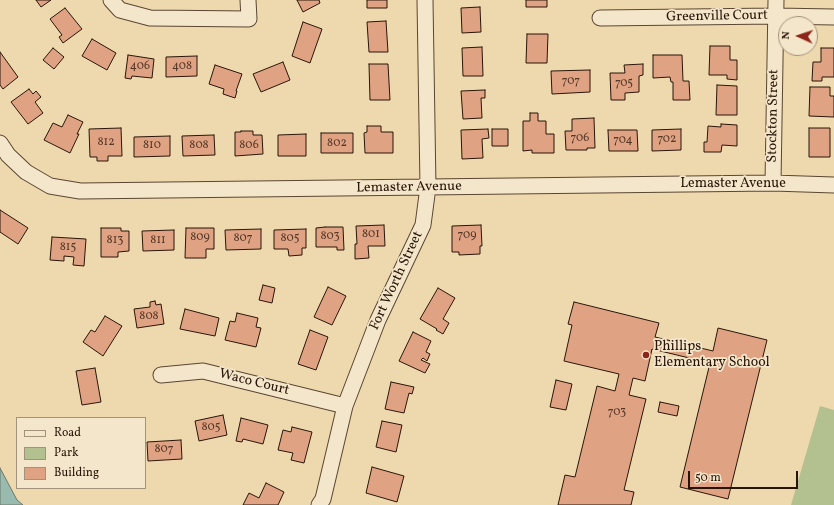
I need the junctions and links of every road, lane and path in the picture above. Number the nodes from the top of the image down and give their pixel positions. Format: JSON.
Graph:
{"nodes":[{"id":1,"x":110,"y":0,"type":"edge"},
{"id":2,"x":248,"y":0,"type":"edge"},
{"id":3,"x":425,"y":0,"type":"edge"},
{"id":4,"x":776,"y":0,"type":"edge"},
{"id":5,"x":776,"y":16,"type":"junction"},
{"id":6,"x":600,"y":18,"type":"dead end"},
{"id":7,"x":834,"y":18,"type":"edge"},
{"id":8,"x":0,"y":143,"type":"edge"},
{"id":9,"x":773,"y":183,"type":"junction"},
{"id":10,"x":834,"y":185,"type":"edge"},
{"id":11,"x":428,"y":187,"type":"junction"},
{"id":12,"x":161,"y":375,"type":"dead end"},
{"id":13,"x":345,"y":406,"type":"junction"},
{"id":14,"x":319,"y":505,"type":"edge"}],
"edges":[{"from":1,"to":2,"type":"street"},
{"from":3,"to":11,"type":"street","name":"Fort Worth Street"},
{"from":4,"to":5,"type":"street","name":"Stockton Street"},
{"from":5,"to":6,"type":"street","name":"Greenville Court"},
{"from":5,"to":7,"type":"street","name":"Greenville Court"},
{"from":5,"to":9,"type":"street","name":"Stockton Street"},
{"from":8,"to":11,"type":"street","name":"Lemaster Avenue"},
{"from":9,"to":10,"type":"street","name":"Lemaster Avenue"},
{"from":9,"to":11,"type":"street","name":"Lemaster Avenue"},
{"from":11,"to":13,"type":"street","name":"Fort Worth Street"},
{"from":12,"to":13,"type":"street","name":"Waco Court"},
{"from":13,"to":14,"type":"street","name":"Fort Worth Street"}]}
